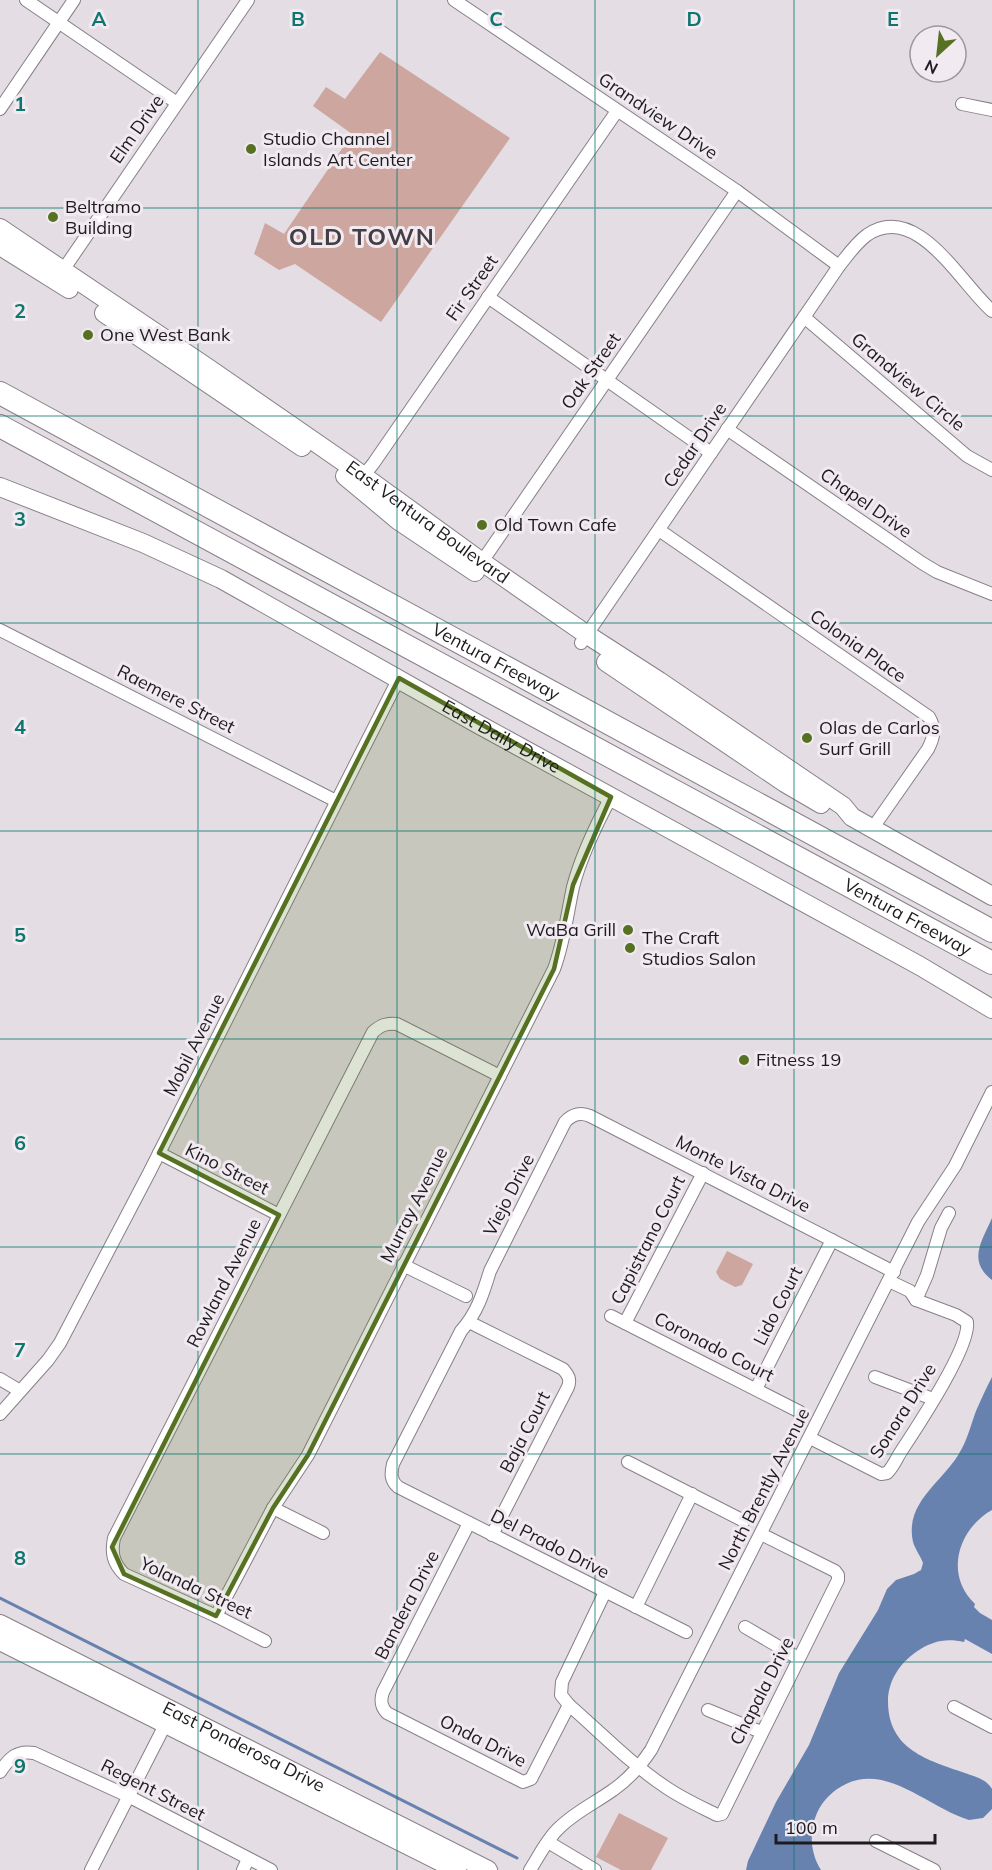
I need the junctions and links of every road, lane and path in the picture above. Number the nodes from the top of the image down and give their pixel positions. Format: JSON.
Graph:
{"nodes":[{"id":1,"x":26,"y":0,"type":"edge"},
{"id":2,"x":74,"y":0,"type":"edge"},
{"id":3,"x":248,"y":0,"type":"edge"},
{"id":4,"x":454,"y":0,"type":"edge"},
{"id":5,"x":58,"y":23,"type":"junction"},
{"id":6,"x":177,"y":103,"type":"junction"},
{"id":7,"x":962,"y":104,"type":"dead end"},
{"id":8,"x":0,"y":108,"type":"edge"},
{"id":9,"x":992,"y":110,"type":"edge"},
{"id":10,"x":617,"y":111,"type":"junction"},
{"id":11,"x":737,"y":191,"type":"junction"},
{"id":12,"x":0,"y":228,"type":"edge"},
{"id":13,"x":0,"y":246,"type":"edge"},
{"id":14,"x":839,"y":266,"type":"junction"},
{"id":15,"x":59,"y":275,"type":"junction"},
{"id":16,"x":488,"y":297,"type":"junction"},
{"id":17,"x":992,"y":311,"type":"edge"},
{"id":18,"x":804,"y":317,"type":"junction"},
{"id":19,"x":0,"y":381,"type":"edge"},
{"id":20,"x":607,"y":381,"type":"junction"},
{"id":21,"x":0,"y":393,"type":"edge"},
{"id":22,"x":0,"y":426,"type":"edge"},
{"id":23,"x":727,"y":429,"type":"junction"},
{"id":24,"x":72,"y":432,"type":"junction"},
{"id":25,"x":0,"y":442,"type":"edge"},
{"id":26,"x":711,"y":453,"type":"junction"},
{"id":27,"x":992,"y":470,"type":"edge"},
{"id":28,"x":98,"y":480,"type":"junction"},
{"id":29,"x":359,"y":481,"type":"junction"},
{"id":30,"x":1,"y":490,"type":"edge"},
{"id":31,"x":659,"y":530,"type":"junction"},
{"id":32,"x":478,"y":567,"type":"junction"},
{"id":33,"x":992,"y":594,"type":"edge"},
{"id":34,"x":0,"y":630,"type":"edge"},
{"id":35,"x":584,"y":639,"type":"junction"},
{"id":36,"x":399,"y":678,"type":"junction"},
{"id":37,"x":611,"y":797,"type":"junction"},
{"id":38,"x":336,"y":801,"type":"junction"},
{"id":39,"x":872,"y":829,"type":"junction"},
{"id":40,"x":992,"y":896,"type":"edge"},
{"id":41,"x":992,"y":931,"type":"edge"},
{"id":42,"x":937,"y":933,"type":"junction"},
{"id":43,"x":992,"y":963,"type":"edge"},
{"id":44,"x":992,"y":974,"type":"edge"},
{"id":45,"x":992,"y":1009,"type":"edge"},
{"id":46,"x":500,"y":1076,"type":"junction"},
{"id":47,"x":992,"y":1092,"type":"edge"},
{"id":48,"x":574,"y":1115,"type":"joint"},
{"id":49,"x":159,"y":1153,"type":"junction"},
{"id":50,"x":703,"y":1173,"type":"junction"},
{"id":51,"x":949,"y":1213,"type":"dead end"},
{"id":52,"x":279,"y":1215,"type":"junction"},
{"id":53,"x":832,"y":1240,"type":"junction"},
{"id":54,"x":403,"y":1265,"type":"junction"},
{"id":55,"x":891,"y":1277,"type":"junction"},
{"id":56,"x":466,"y":1296,"type":"dead end"},
{"id":57,"x":916,"y":1300,"type":"junction"},
{"id":58,"x":611,"y":1316,"type":"dead end"},
{"id":59,"x":469,"y":1322,"type":"junction"},
{"id":60,"x":967,"y":1322,"type":"joint"},
{"id":61,"x":625,"y":1323,"type":"junction"},
{"id":62,"x":875,"y":1377,"type":"dead end"},
{"id":63,"x":0,"y":1379,"type":"edge"},
{"id":64,"x":756,"y":1389,"type":"junction"},
{"id":65,"x":20,"y":1391,"type":"junction"},
{"id":66,"x":933,"y":1399,"type":"junction"},
{"id":67,"x":800,"y":1412,"type":"dead end"},
{"id":68,"x":0,"y":1414,"type":"edge"},
{"id":69,"x":810,"y":1438,"type":"junction"},
{"id":70,"x":628,"y":1462,"type":"dead end"},
{"id":71,"x":692,"y":1494,"type":"junction"},
{"id":72,"x":273,"y":1508,"type":"junction"},
{"id":73,"x":744,"y":1521,"type":"dead end"},
{"id":74,"x":469,"y":1523,"type":"junction"},
{"id":75,"x":323,"y":1533,"type":"dead end"},
{"id":76,"x":761,"y":1534,"type":"junction"},
{"id":77,"x":492,"y":1535,"type":"junction"},
{"id":78,"x":115,"y":1563,"type":"joint"},
{"id":79,"x":605,"y":1592,"type":"junction"},
{"id":80,"x":636,"y":1607,"type":"junction"},
{"id":81,"x":216,"y":1616,"type":"junction"},
{"id":82,"x":0,"y":1624,"type":"edge"},
{"id":83,"x":745,"y":1627,"type":"dead end"},
{"id":84,"x":686,"y":1632,"type":"dead end"},
{"id":85,"x":0,"y":1641,"type":"edge"},
{"id":86,"x":265,"y":1641,"type":"dead end"},
{"id":87,"x":798,"y":1658,"type":"junction"},
{"id":88,"x":381,"y":1703,"type":"joint"},
{"id":89,"x":569,"y":1705,"type":"junction"},
{"id":90,"x":954,"y":1707,"type":"dead end"},
{"id":91,"x":708,"y":1710,"type":"dead end"},
{"id":92,"x":165,"y":1725,"type":"junction"},
{"id":93,"x":992,"y":1727,"type":"edge"},
{"id":94,"x":761,"y":1732,"type":"junction"},
{"id":95,"x":639,"y":1767,"type":"junction"},
{"id":96,"x":0,"y":1772,"type":"edge"},
{"id":97,"x":128,"y":1796,"type":"junction"},
{"id":98,"x":876,"y":1841,"type":"dead end"},
{"id":99,"x":548,"y":1842,"type":"junction"},
{"id":100,"x":245,"y":1864,"type":"edge"},
{"id":101,"x":90,"y":1870,"type":"edge"},
{"id":102,"x":271,"y":1870,"type":"edge"},
{"id":103,"x":457,"y":1870,"type":"edge"},
{"id":104,"x":488,"y":1870,"type":"edge"},
{"id":105,"x":530,"y":1870,"type":"edge"},
{"id":106,"x":595,"y":1870,"type":"edge"},
{"id":107,"x":934,"y":1870,"type":"edge"}],
"edges":[{"from":1,"to":5,"type":"street"},
{"from":2,"to":5,"type":"street"},
{"from":3,"to":6,"type":"street","name":"Elm Drive"},
{"from":4,"to":10,"type":"street","name":"Grandview Drive"},
{"from":5,"to":6,"type":"street"},
{"from":5,"to":8,"type":"street"},
{"from":6,"to":15,"type":"street","name":"Elm Drive"},
{"from":7,"to":9,"type":"street"},
{"from":10,"to":11,"type":"street","name":"Grandview Drive"},
{"from":10,"to":16,"type":"street","name":"Fir Street"},
{"from":11,"to":14,"type":"street","name":"Grandview Drive"},
{"from":11,"to":20,"type":"street","name":"Oak Street"},
{"from":12,"to":15,"type":"main road","name":"East Ventura Boulevard"},
{"from":13,"to":15,"type":"main road","name":"East Ventura Boulevard"},
{"from":14,"to":17,"type":"street","name":"Cedar Drive"},
{"from":14,"to":18,"type":"street","name":"Cedar Drive"},
{"from":15,"to":29,"type":"main road","name":"East Ventura Boulevard"},
{"from":16,"to":20,"type":"street"},
{"from":16,"to":29,"type":"street","name":"Fir Street"},
{"from":18,"to":23,"type":"street","name":"Cedar Drive"},
{"from":18,"to":27,"type":"street","name":"Grandview Circle"},
{"from":19,"to":24,"type":"highway"},
{"from":20,"to":26,"type":"street"},
{"from":20,"to":32,"type":"street","name":"Oak Street"},
{"from":21,"to":24,"type":"highway","name":"Ventura Freeway"},
{"from":22,"to":28,"type":"highway","name":"Ventura Freeway"},
{"from":23,"to":26,"type":"street","name":"Cedar Drive"},
{"from":23,"to":33,"type":"street","name":"Chapel Drive"},
{"from":24,"to":41,"type":"highway","name":"Ventura Freeway"},
{"from":25,"to":28,"type":"highway"},
{"from":26,"to":31,"type":"street","name":"Cedar Drive"},
{"from":28,"to":42,"type":"highway","name":"Ventura Freeway"},
{"from":29,"to":32,"type":"main road","name":"East Ventura Boulevard"},
{"from":30,"to":36,"type":"main road","name":"East Daily Drive"},
{"from":31,"to":35,"type":"street","name":"Cedar Drive"},
{"from":31,"to":39,"type":"street","name":"Colonia Place"},
{"from":32,"to":35,"type":"main road","name":"East Ventura Boulevard"},
{"from":34,"to":38,"type":"street","name":"Raemere Street"},
{"from":35,"to":39,"type":"main road","name":"East Ventura Boulevard"},
{"from":36,"to":37,"type":"main road","name":"East Daily Drive"},
{"from":36,"to":38,"type":"street","name":"Mobil Avenue"},
{"from":37,"to":45,"type":"main road","name":"East Daily Drive"},
{"from":37,"to":46,"type":"street","name":"Murray Avenue"},
{"from":38,"to":49,"type":"street","name":"Mobil Avenue"},
{"from":39,"to":40,"type":"main road","name":"East Ventura Boulevard"},
{"from":42,"to":43,"type":"highway","name":"Ventura Freeway"},
{"from":42,"to":44,"type":"highway"},
{"from":46,"to":52,"type":"street","name":"Rowland Avenue"},
{"from":46,"to":54,"type":"street","name":"Murray Avenue"},
{"from":47,"to":55,"type":"street","name":"North Brently Avenue"},
{"from":48,"to":50,"type":"street","name":"Monte Vista Drive"},
{"from":48,"to":59,"type":"street","name":"Viejo Drive"},
{"from":49,"to":52,"type":"street","name":"Kino Street"},
{"from":49,"to":65,"type":"street","name":"Mobil Avenue"},
{"from":50,"to":53,"type":"street","name":"Monte Vista Drive"},
{"from":50,"to":61,"type":"street","name":"Capistrano Court"},
{"from":51,"to":57,"type":"street"},
{"from":52,"to":78,"type":"street","name":"Rowland Avenue"},
{"from":53,"to":55,"type":"street","name":"Monte Vista Drive"},
{"from":53,"to":64,"type":"street","name":"Lido Court"},
{"from":54,"to":56,"type":"street"},
{"from":54,"to":72,"type":"street","name":"Murray Avenue"},
{"from":55,"to":57,"type":"street","name":"Monte Vista Drive"},
{"from":55,"to":69,"type":"street","name":"North Brently Avenue"},
{"from":57,"to":60,"type":"street","name":"Monte Vista Drive"},
{"from":58,"to":61,"type":"street","name":"Coronado Court"},
{"from":59,"to":74,"type":"street","name":"Del Prado Drive"},
{"from":59,"to":77,"type":"street","name":"Baja Court"},
{"from":60,"to":66,"type":"street","name":"Sonora Drive"},
{"from":61,"to":64,"type":"street","name":"Coronado Court"},
{"from":62,"to":66,"type":"street"},
{"from":63,"to":65,"type":"street"},
{"from":64,"to":67,"type":"street","name":"Coronado Court"},
{"from":65,"to":68,"type":"street","name":"Mobil Avenue"},
{"from":66,"to":69,"type":"street","name":"Sonora Drive"},
{"from":69,"to":76,"type":"street","name":"North Brently Avenue"},
{"from":70,"to":71,"type":"street"},
{"from":71,"to":73,"type":"street"},
{"from":71,"to":80,"type":"street"},
{"from":72,"to":75,"type":"street"},
{"from":72,"to":81,"type":"street","name":"Murray Avenue"},
{"from":74,"to":77,"type":"street","name":"Del Prado Drive"},
{"from":74,"to":88,"type":"street","name":"Bandera Drive"},
{"from":76,"to":87,"type":"street","name":"Chapala Drive"},
{"from":76,"to":95,"type":"street","name":"North Brently Avenue"},
{"from":77,"to":79,"type":"street","name":"Del Prado Drive"},
{"from":78,"to":81,"type":"street","name":"Yolanda Street"},
{"from":79,"to":80,"type":"street","name":"Del Prado Drive"},
{"from":79,"to":89,"type":"street"},
{"from":80,"to":84,"type":"street","name":"Del Prado Drive"},
{"from":81,"to":86,"type":"street","name":"Yolanda Street"},
{"from":82,"to":104,"type":"main road","name":"East Ponderosa Drive"},
{"from":83,"to":87,"type":"street"},
{"from":85,"to":92,"type":"main road","name":"East Ponderosa Drive"},
{"from":87,"to":94,"type":"street","name":"Chapala Drive"},
{"from":88,"to":89,"type":"street","name":"Onda Drive"},
{"from":89,"to":95,"type":"street"},
{"from":90,"to":93,"type":"street"},
{"from":91,"to":94,"type":"street"},
{"from":92,"to":97,"type":"street"},
{"from":92,"to":103,"type":"main road","name":"East Ponderosa Drive"},
{"from":94,"to":95,"type":"street","name":"Chapala Drive"},
{"from":95,"to":99,"type":"street","name":"North Brently Avenue"},
{"from":96,"to":97,"type":"street","name":"Regent Street"},
{"from":97,"to":100,"type":"street","name":"Regent Street"},
{"from":97,"to":101,"type":"street"},
{"from":98,"to":107,"type":"street"},
{"from":99,"to":105,"type":"street","name":"North Brently Avenue"},
{"from":99,"to":106,"type":"street"},
{"from":100,"to":102,"type":"street","name":"Regent Street"}]}
